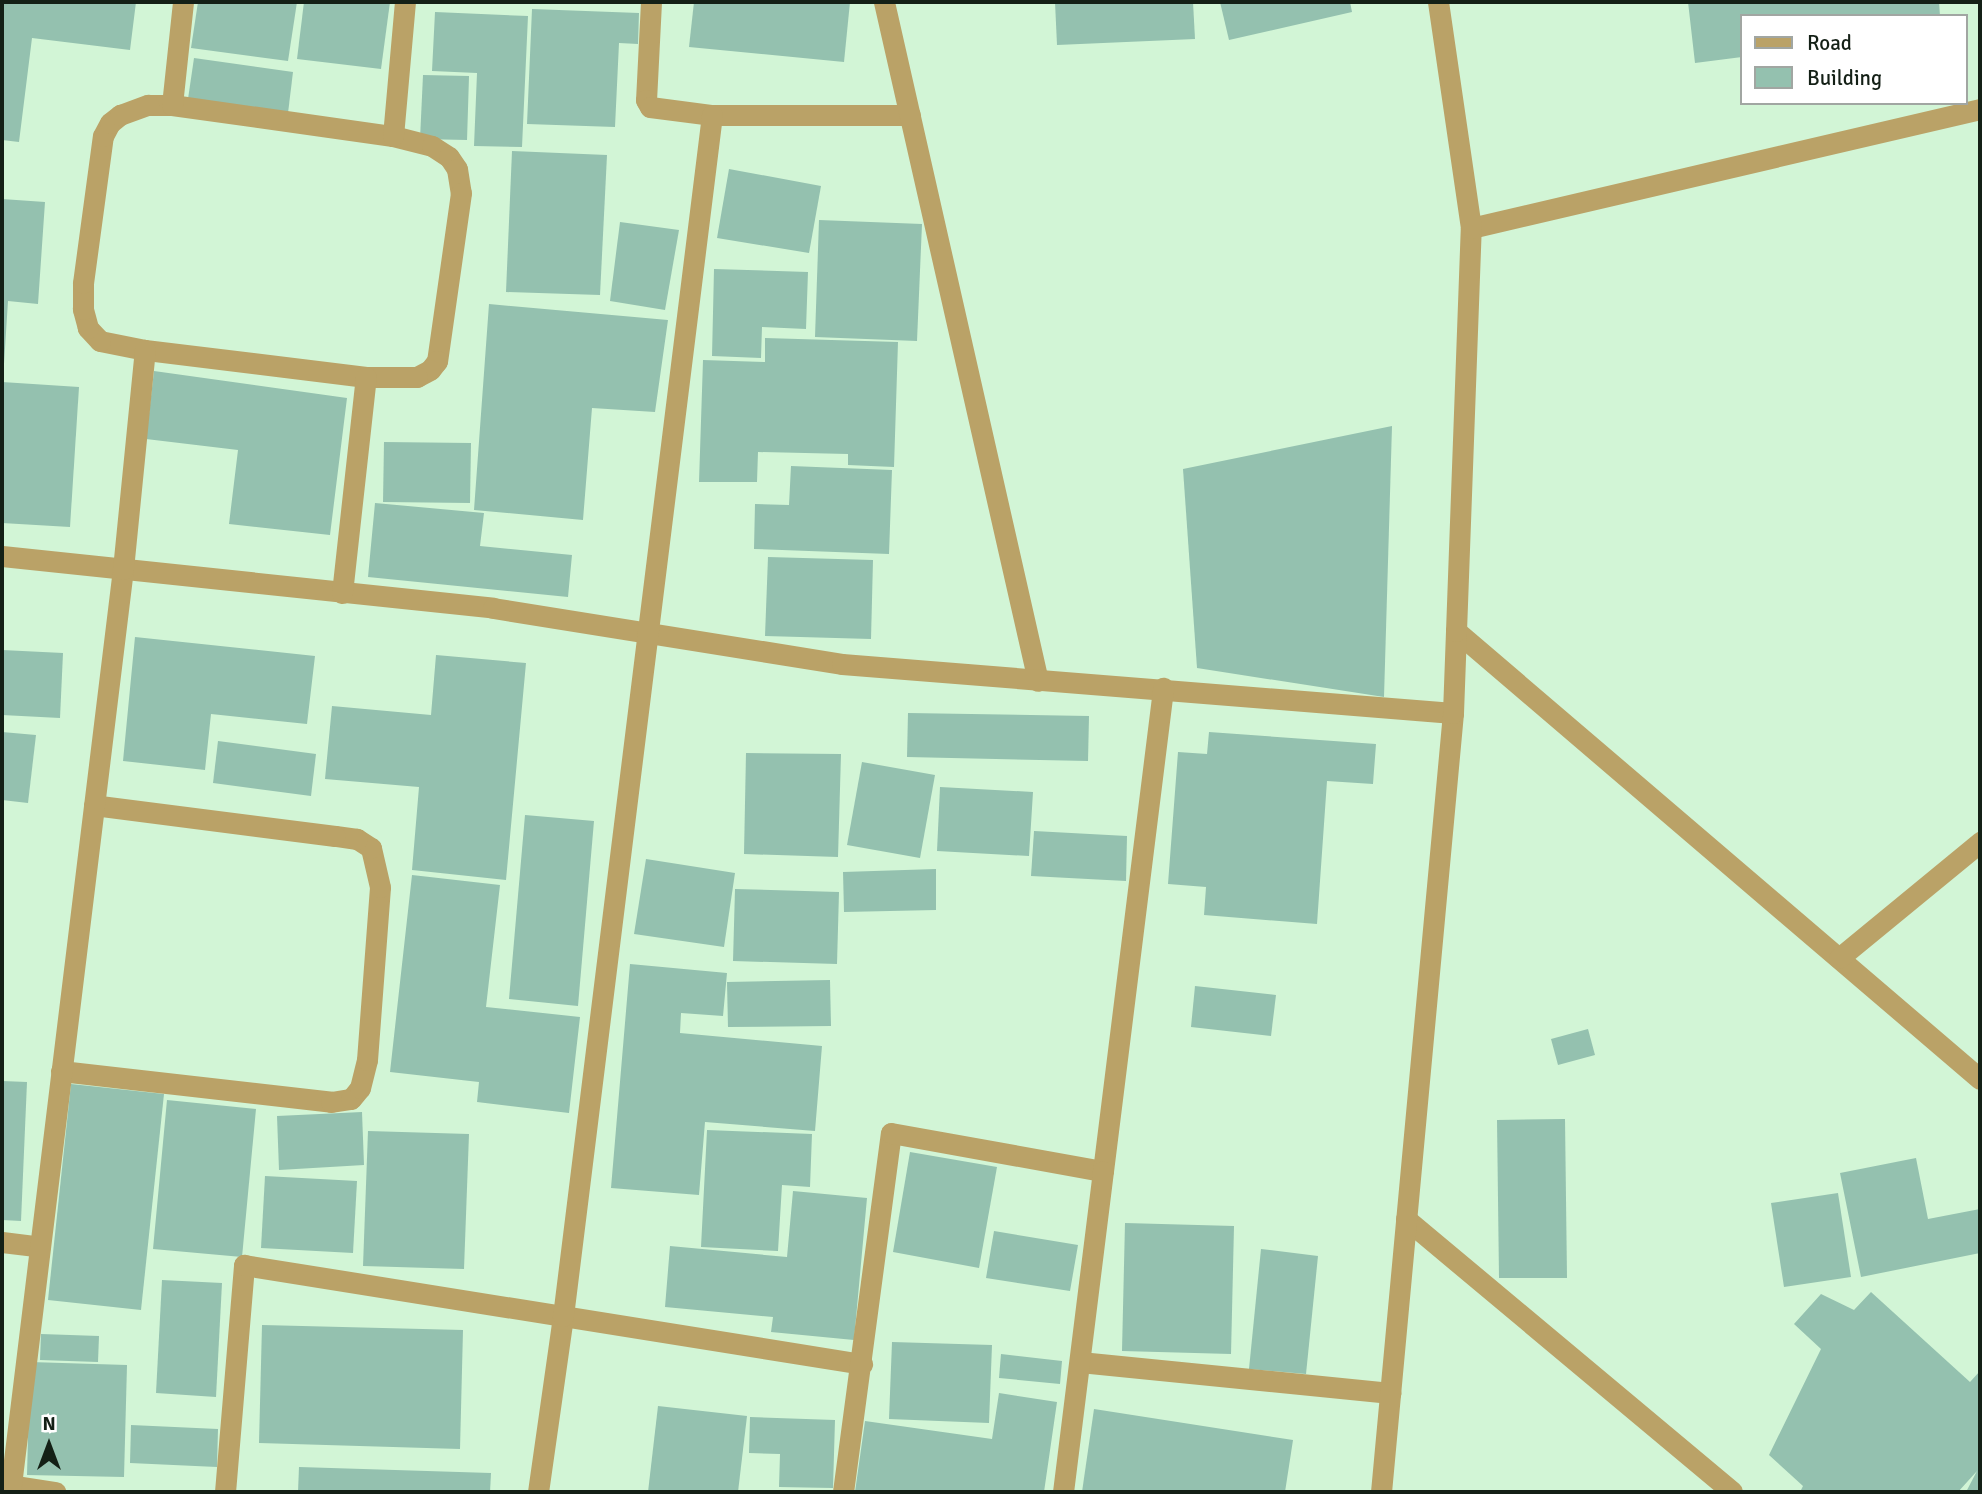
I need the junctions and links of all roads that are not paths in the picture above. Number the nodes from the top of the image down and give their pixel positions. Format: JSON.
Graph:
{"nodes":[{"id":1,"x":183,"y":2,"type":"edge"},
{"id":2,"x":405,"y":2,"type":"edge"},
{"id":3,"x":651,"y":2,"type":"edge"},
{"id":4,"x":884,"y":2,"type":"edge"},
{"id":5,"x":1438,"y":2,"type":"edge"},
{"id":6,"x":172,"y":105,"type":"junction"},
{"id":7,"x":1980,"y":109,"type":"edge"},
{"id":8,"x":712,"y":115,"type":"junction"},
{"id":9,"x":910,"y":115,"type":"junction"},
{"id":10,"x":393,"y":136,"type":"junction"},
{"id":11,"x":1471,"y":228,"type":"junction"},
{"id":12,"x":145,"y":350,"type":"junction"},
{"id":13,"x":366,"y":377,"type":"junction"},
{"id":14,"x":2,"y":556,"type":"edge"},
{"id":15,"x":123,"y":569,"type":"junction"},
{"id":16,"x":342,"y":593,"type":"junction"},
{"id":17,"x":647,"y":631,"type":"junction"},
{"id":18,"x":1456,"y":631,"type":"junction"},
{"id":19,"x":1038,"y":681,"type":"junction"},
{"id":20,"x":1163,"y":688,"type":"junction"},
{"id":21,"x":1453,"y":713,"type":"junction"},
{"id":22,"x":94,"y":805,"type":"junction"},
{"id":23,"x":1980,"y":842,"type":"edge"},
{"id":24,"x":1839,"y":958,"type":"junction"},
{"id":25,"x":61,"y":1071,"type":"junction"},
{"id":26,"x":1980,"y":1079,"type":"edge"},
{"id":27,"x":1103,"y":1171,"type":"junction"},
{"id":28,"x":1406,"y":1219,"type":"junction"},
{"id":29,"x":2,"y":1242,"type":"edge"},
{"id":30,"x":40,"y":1247,"type":"junction"},
{"id":31,"x":563,"y":1316,"type":"junction"},
{"id":32,"x":1080,"y":1362,"type":"junction"},
{"id":33,"x":862,"y":1364,"type":"junction"},
{"id":34,"x":1390,"y":1393,"type":"junction"},
{"id":35,"x":6,"y":1484,"type":"edge"},
{"id":36,"x":55,"y":1492,"type":"edge"},
{"id":37,"x":225,"y":1492,"type":"edge"},
{"id":38,"x":538,"y":1492,"type":"edge"},
{"id":39,"x":844,"y":1492,"type":"edge"},
{"id":40,"x":1063,"y":1492,"type":"edge"},
{"id":41,"x":1381,"y":1492,"type":"edge"},
{"id":42,"x":1732,"y":1492,"type":"edge"}],
"edges":[{"from":1,"to":6,"type":"street"},
{"from":2,"to":10,"type":"street"},
{"from":3,"to":8,"type":"street"},
{"from":4,"to":9,"type":"street"},
{"from":5,"to":11,"type":"street"},
{"from":6,"to":10,"type":"street"},
{"from":6,"to":12,"type":"street"},
{"from":7,"to":11,"type":"street"},
{"from":8,"to":9,"type":"street"},
{"from":8,"to":17,"type":"street"},
{"from":9,"to":19,"type":"street"},
{"from":10,"to":13,"type":"street"},
{"from":11,"to":18,"type":"street"},
{"from":12,"to":13,"type":"street"},
{"from":12,"to":15,"type":"street"},
{"from":13,"to":16,"type":"street"},
{"from":14,"to":15,"type":"street"},
{"from":15,"to":16,"type":"street"},
{"from":15,"to":22,"type":"street"},
{"from":16,"to":17,"type":"street"},
{"from":17,"to":19,"type":"street"},
{"from":17,"to":31,"type":"street"},
{"from":18,"to":21,"type":"street"},
{"from":18,"to":24,"type":"street"},
{"from":19,"to":20,"type":"street"},
{"from":20,"to":21,"type":"street"},
{"from":20,"to":27,"type":"street"},
{"from":21,"to":28,"type":"street"},
{"from":22,"to":25,"type":"street"},
{"from":22,"to":25,"type":"street"},
{"from":23,"to":24,"type":"street"},
{"from":24,"to":26,"type":"street"},
{"from":25,"to":30,"type":"street"},
{"from":27,"to":32,"type":"street"},
{"from":27,"to":33,"type":"street"},
{"from":28,"to":34,"type":"street"},
{"from":28,"to":42,"type":"street"},
{"from":29,"to":30,"type":"street"},
{"from":30,"to":35,"type":"street"},
{"from":31,"to":33,"type":"street"},
{"from":31,"to":37,"type":"street"},
{"from":31,"to":38,"type":"street"},
{"from":32,"to":34,"type":"street"},
{"from":32,"to":40,"type":"street"},
{"from":33,"to":39,"type":"street"},
{"from":34,"to":41,"type":"street"},
{"from":35,"to":36,"type":"street"}]}
